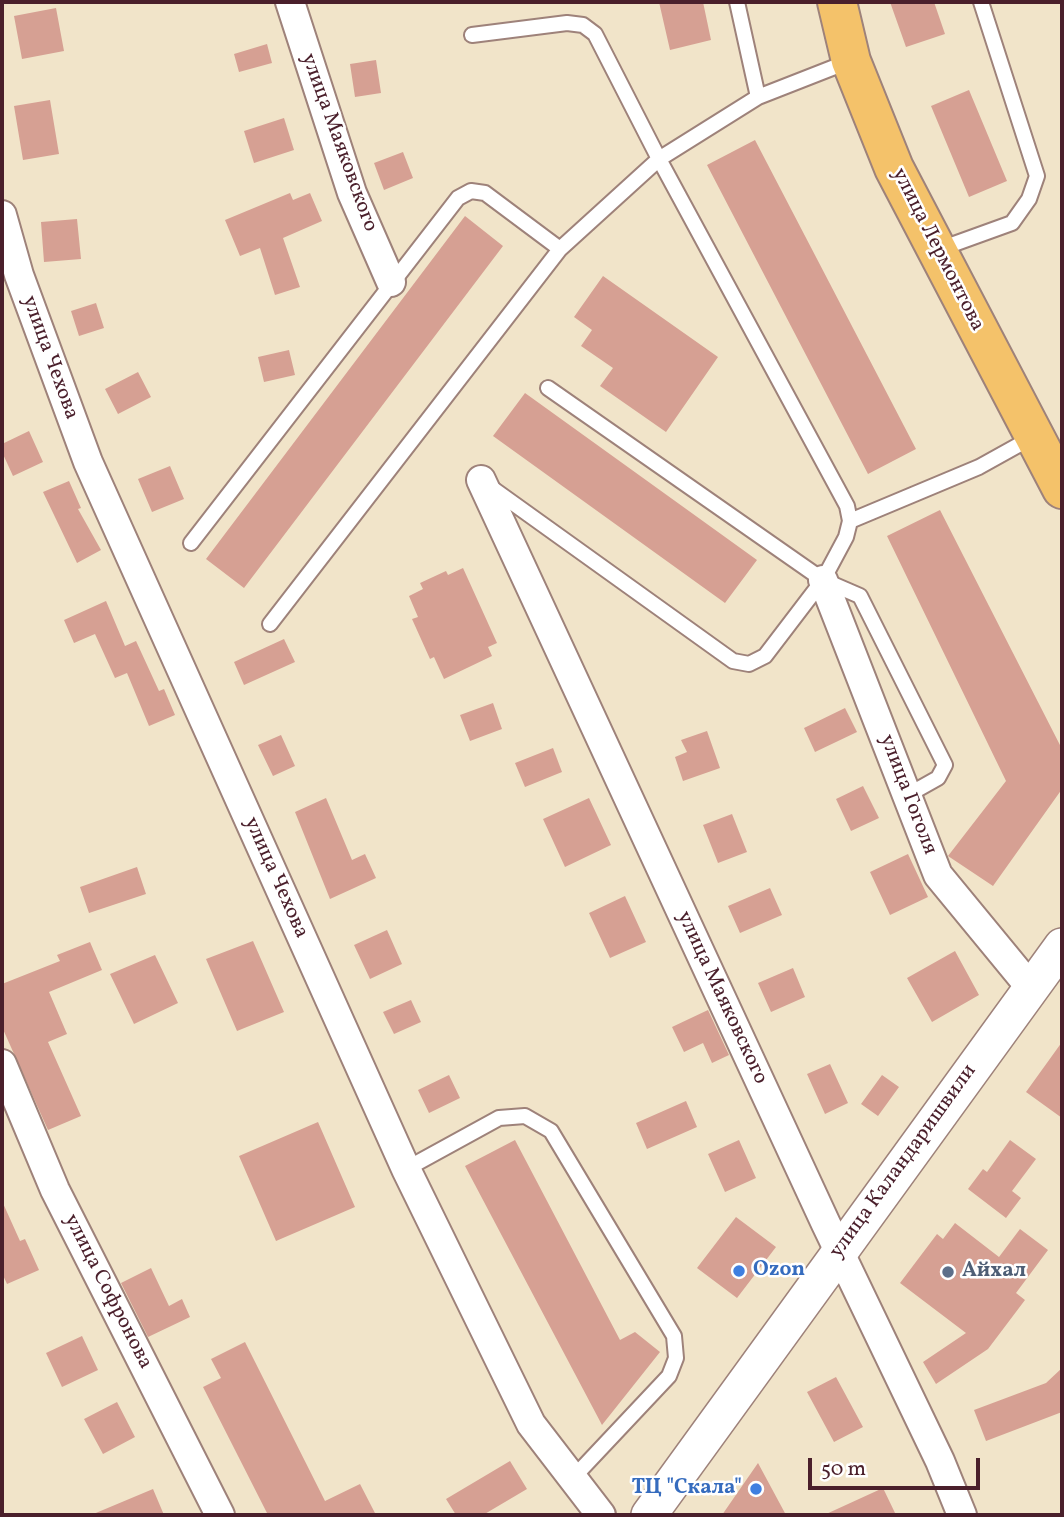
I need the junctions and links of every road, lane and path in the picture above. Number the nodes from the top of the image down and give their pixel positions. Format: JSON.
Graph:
{"nodes":[{"id":1,"x":290,"y":2,"type":"edge"},
{"id":2,"x":737,"y":2,"type":"edge"},
{"id":3,"x":837,"y":2,"type":"edge"},
{"id":4,"x":981,"y":2,"type":"edge"},
{"id":5,"x":472,"y":35,"type":"dead end"},
{"id":6,"x":851,"y":61,"type":"junction"},
{"id":7,"x":758,"y":97,"type":"junction"},
{"id":8,"x":659,"y":159,"type":"junction"},
{"id":9,"x":2,"y":215,"type":"edge"},
{"id":10,"x":560,"y":249,"type":"junction"},
{"id":11,"x":937,"y":250,"type":"junction"},
{"id":12,"x":391,"y":282,"type":"junction"},
{"id":13,"x":548,"y":388,"type":"dead end"},
{"id":14,"x":1034,"y":436,"type":"junction"},
{"id":15,"x":481,"y":480,"type":"joint"},
{"id":16,"x":1062,"y":489,"type":"edge"},
{"id":17,"x":850,"y":522,"type":"junction"},
{"id":18,"x":191,"y":543,"type":"dead end"},
{"id":19,"x":823,"y":580,"type":"junction"},
{"id":20,"x":270,"y":624,"type":"dead end"},
{"id":21,"x":906,"y":796,"type":"junction"},
{"id":22,"x":1062,"y":946,"type":"edge"},
{"id":23,"x":1031,"y":988,"type":"junction"},
{"id":24,"x":2,"y":1064,"type":"edge"},
{"id":25,"x":406,"y":1169,"type":"junction"},
{"id":26,"x":839,"y":1251,"type":"junction"},
{"id":27,"x":573,"y":1478,"type":"junction"},
{"id":28,"x":220,"y":1515,"type":"edge"},
{"id":29,"x":601,"y":1515,"type":"edge"},
{"id":30,"x":649,"y":1515,"type":"edge"},
{"id":31,"x":962,"y":1515,"type":"edge"}],
"edges":[{"from":1,"to":12,"type":"street","name":"улица Маяковского"},
{"from":2,"to":7,"type":"lane"},
{"from":3,"to":6,"type":"main road","name":"улица Лермонтова"},
{"from":4,"to":11,"type":"lane"},
{"from":5,"to":8,"type":"lane"},
{"from":6,"to":7,"type":"lane"},
{"from":6,"to":11,"type":"main road","name":"улица Лермонтова"},
{"from":7,"to":8,"type":"lane"},
{"from":8,"to":10,"type":"lane"},
{"from":8,"to":17,"type":"lane"},
{"from":9,"to":25,"type":"street","name":"улица Чехова"},
{"from":10,"to":12,"type":"lane"},
{"from":10,"to":20,"type":"lane"},
{"from":11,"to":14,"type":"main road","name":"улица Лермонтова"},
{"from":12,"to":18,"type":"lane"},
{"from":13,"to":19,"type":"lane"},
{"from":14,"to":16,"type":"main road","name":"улица Лермонтова"},
{"from":14,"to":17,"type":"lane"},
{"from":15,"to":19,"type":"lane"},
{"from":15,"to":26,"type":"street","name":"улица Маяковского"},
{"from":17,"to":19,"type":"lane"},
{"from":19,"to":21,"type":"street","name":"улица Гоголя"},
{"from":19,"to":21,"type":"lane"},
{"from":21,"to":23,"type":"street","name":"улица Гоголя"},
{"from":22,"to":23,"type":"street","name":"улица Каландаришвили"},
{"from":23,"to":26,"type":"street","name":"улица Каландаришвили"},
{"from":24,"to":28,"type":"street","name":"улица Софронова"},
{"from":25,"to":27,"type":"street","name":"улица Чехова"},
{"from":25,"to":27,"type":"lane"},
{"from":26,"to":30,"type":"street","name":"улица Каландаришвили"},
{"from":26,"to":31,"type":"street","name":"улица Маяковского"},
{"from":27,"to":29,"type":"street","name":"улица Чехова"}]}
